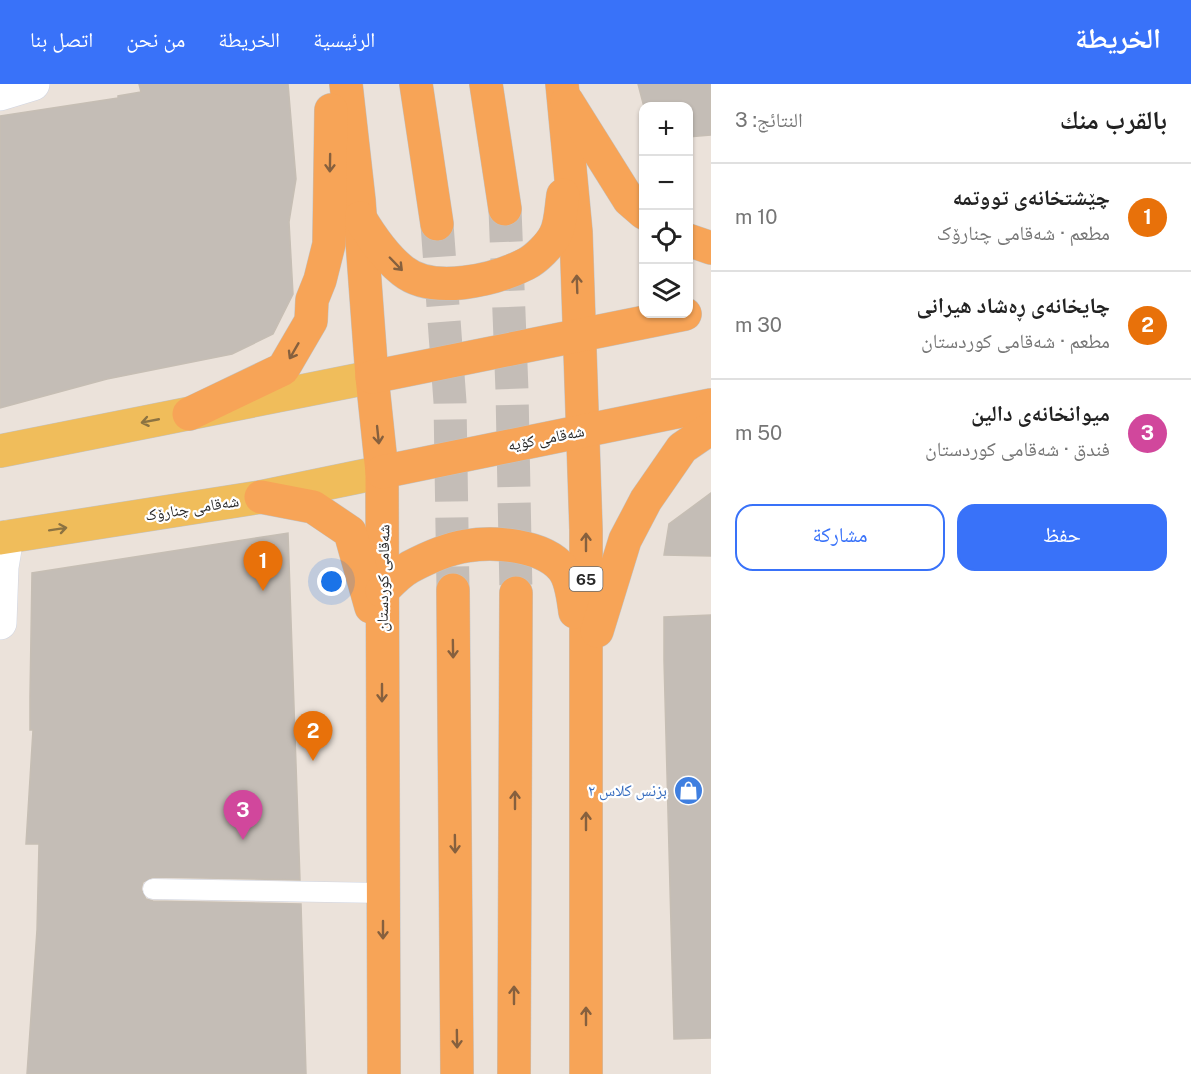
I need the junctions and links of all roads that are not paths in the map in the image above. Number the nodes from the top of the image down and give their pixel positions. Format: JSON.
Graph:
{"nodes":[{"id":1,"x":332,"y":84,"type":"edge"},
{"id":2,"x":346,"y":84,"type":"edge"},
{"id":3,"x":416,"y":84,"type":"edge"},
{"id":4,"x":486,"y":84,"type":"edge"},
{"id":5,"x":563,"y":90,"type":"edge"},
{"id":6,"x":567,"y":130,"type":"junction"},
{"id":7,"x":505,"y":209,"type":"tunnel mouth"},
{"id":8,"x":641,"y":210,"type":"edge"},
{"id":9,"x":360,"y":218,"type":"junction"},
{"id":10,"x":437,"y":224,"type":"tunnel mouth"},
{"id":11,"x":693,"y":242,"type":"edge"},
{"id":12,"x":711,"y":248,"type":"edge"},
{"id":13,"x":711,"y":308,"type":"edge"},
{"id":14,"x":693,"y":312,"type":"edge"},
{"id":15,"x":662,"y":318,"type":"edge"},
{"id":16,"x":579,"y":335,"type":"junction"},
{"id":17,"x":372,"y":377,"type":"junction"},
{"id":18,"x":711,"y":405,"type":"edge"},
{"id":19,"x":189,"y":414,"type":"junction"},
{"id":20,"x":711,"y":428,"type":"edge"},
{"id":21,"x":584,"y":431,"type":"junction"},
{"id":22,"x":0,"y":451,"type":"edge"},
{"id":23,"x":382,"y":472,"type":"junction"},
{"id":24,"x":261,"y":497,"type":"junction"},
{"id":25,"x":4,"y":537,"type":"edge"},
{"id":26,"x":453,"y":590,"type":"tunnel mouth"},
{"id":27,"x":382,"y":591,"type":"junction"},
{"id":28,"x":516,"y":593,"type":"tunnel mouth"},
{"id":29,"x":0,"y":623,"type":"edge"},
{"id":30,"x":382,"y":651,"type":"junction"},
{"id":31,"x":587,"y":678,"type":"junction"},
{"id":32,"x":153,"y":890,"type":"dead end"},
{"id":33,"x":383,"y":893,"type":"junction"},
{"id":34,"x":384,"y":1074,"type":"edge"},
{"id":35,"x":457,"y":1074,"type":"edge"},
{"id":36,"x":514,"y":1074,"type":"edge"},
{"id":37,"x":586,"y":1074,"type":"edge"}],
"edges":[{"from":1,"to":19,"type":"highway","one_way":true},
{"from":2,"to":9,"type":"highway","name":"شەقامی کوردستان"},
{"from":3,"to":10,"type":"highway"},
{"from":4,"to":7,"type":"highway"},
{"from":5,"to":6,"type":"highway","number":"65"},
{"from":5,"to":8,"type":"highway"},
{"from":9,"to":6,"type":"highway","one_way":true},
{"from":16,"to":6,"type":"highway","number":"65","one_way":true},
{"from":9,"to":17,"type":"highway","name":"شەقامی کوردستان"},
{"from":11,"to":12,"type":"highway"},
{"from":13,"to":14,"type":"highway"},
{"from":15,"to":16,"type":"highway"},
{"from":16,"to":17,"type":"highway"},
{"from":16,"to":21,"type":"highway","number":"65"},
{"from":17,"to":19,"type":"main road"},
{"from":17,"to":23,"type":"highway","name":"شەقامی کوردستان","one_way":true},
{"from":18,"to":21,"type":"highway","name":"شەقامی کۆیە"},
{"from":19,"to":22,"type":"main road","one_way":true},
{"from":20,"to":31,"type":"highway"},
{"from":21,"to":23,"type":"highway","name":"شەقامی کۆیە"},
{"from":31,"to":21,"type":"highway","number":"65","one_way":true},
{"from":23,"to":24,"type":"main road","name":"شەقامی چنارۆک"},
{"from":23,"to":27,"type":"highway","name":"شەقامی کوردستان"},
{"from":25,"to":24,"type":"main road","name":"شەقامی چنارۆک","one_way":true},
{"from":24,"to":30,"type":"highway"},
{"from":25,"to":29,"type":"street"},
{"from":26,"to":35,"type":"highway","one_way":true},
{"from":27,"to":30,"type":"highway","name":"شەقامی کوردستان"},
{"from":27,"to":31,"type":"highway"},
{"from":36,"to":28,"type":"highway","one_way":true},
{"from":30,"to":33,"type":"highway","name":"شەقامی کوردستان","one_way":true},
{"from":37,"to":31,"type":"highway","number":"65","one_way":true},
{"from":32,"to":33,"type":"lane"},
{"from":33,"to":34,"type":"highway","name":"شەقامی کوردستان","one_way":true}]}
